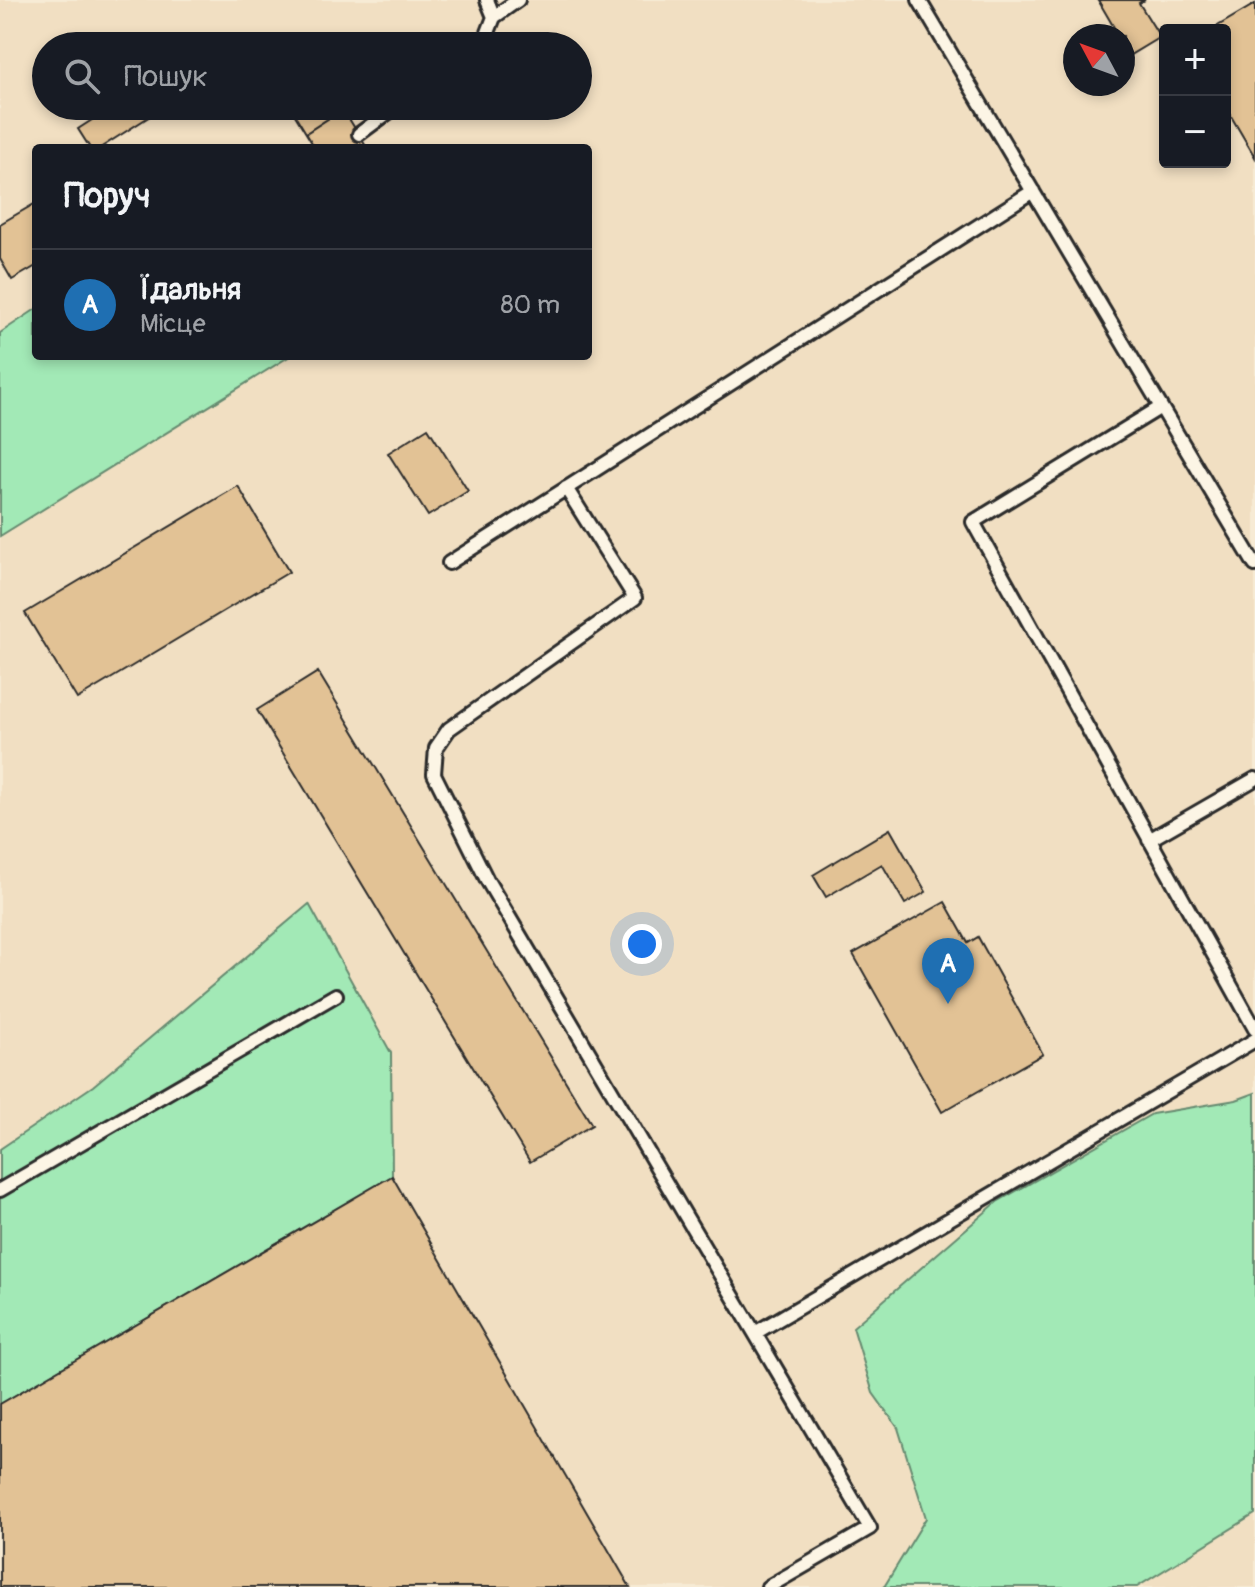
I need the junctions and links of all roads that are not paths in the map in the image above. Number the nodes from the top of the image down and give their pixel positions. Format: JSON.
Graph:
{"nodes":[{"id":1,"x":487,"y":0,"type":"edge"},
{"id":2,"x":518,"y":0,"type":"edge"},
{"id":3,"x":919,"y":0,"type":"edge"},
{"id":4,"x":494,"y":17,"type":"junction"},
{"id":5,"x":488,"y":32,"type":"edge"},
{"id":6,"x":378,"y":120,"type":"edge"},
{"id":7,"x":359,"y":134,"type":"dead end"},
{"id":8,"x":1033,"y":191,"type":"junction"},
{"id":9,"x":1161,"y":407,"type":"junction"},
{"id":10,"x":566,"y":488,"type":"junction"},
{"id":11,"x":449,"y":563,"type":"dead end"},
{"id":12,"x":1255,"y":565,"type":"edge"},
{"id":13,"x":1255,"y":779,"type":"edge"},
{"id":14,"x":1149,"y":840,"type":"junction"},
{"id":15,"x":336,"y":995,"type":"dead end"},
{"id":16,"x":1255,"y":1029,"type":"edge"},
{"id":17,"x":1255,"y":1040,"type":"edge"},
{"id":18,"x":0,"y":1190,"type":"edge"},
{"id":19,"x":755,"y":1333,"type":"junction"},
{"id":20,"x":768,"y":1587,"type":"edge"}],
"edges":[{"from":1,"to":4,"type":"lane"},
{"from":2,"to":4,"type":"lane"},
{"from":3,"to":8,"type":"lane"},
{"from":4,"to":5,"type":"lane"},
{"from":6,"to":7,"type":"lane"},
{"from":8,"to":9,"type":"lane"},
{"from":8,"to":10,"type":"lane"},
{"from":9,"to":12,"type":"lane"},
{"from":9,"to":14,"type":"lane"},
{"from":10,"to":11,"type":"lane"},
{"from":10,"to":19,"type":"lane"},
{"from":13,"to":14,"type":"lane"},
{"from":14,"to":16,"type":"lane"},
{"from":15,"to":18,"type":"lane"},
{"from":17,"to":19,"type":"lane"},
{"from":19,"to":20,"type":"lane"}]}
